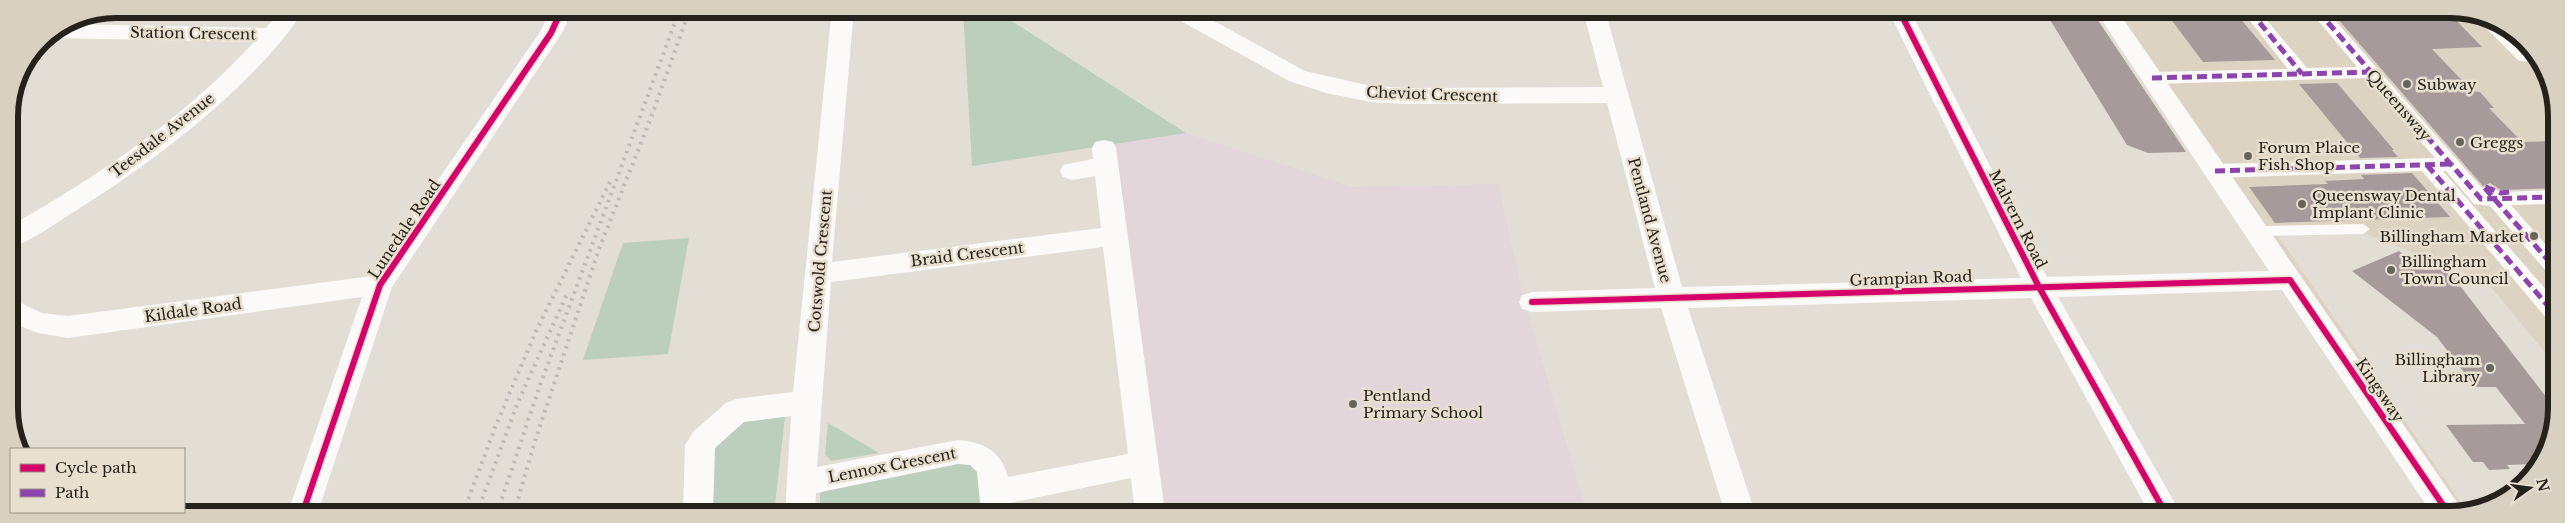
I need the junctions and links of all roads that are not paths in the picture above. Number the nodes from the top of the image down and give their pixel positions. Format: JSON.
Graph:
{"nodes":[{"id":1,"x":286,"y":18,"type":"edge"},
{"id":2,"x":558,"y":18,"type":"edge"},
{"id":3,"x":842,"y":18,"type":"edge"},
{"id":4,"x":1192,"y":18,"type":"edge"},
{"id":5,"x":1596,"y":18,"type":"edge"},
{"id":6,"x":1903,"y":18,"type":"edge"},
{"id":7,"x":2111,"y":18,"type":"edge"},
{"id":8,"x":2256,"y":18,"type":"edge"},
{"id":9,"x":2324,"y":18,"type":"edge"},
{"id":10,"x":68,"y":30,"type":"edge"},
{"id":11,"x":272,"y":35,"type":"junction"},
{"id":12,"x":2509,"y":38,"type":"edge"},
{"id":13,"x":2527,"y":56,"type":"edge"},
{"id":14,"x":2370,"y":72,"type":"junction"},
{"id":15,"x":2302,"y":74,"type":"junction"},
{"id":16,"x":2152,"y":86,"type":"junction"},
{"id":17,"x":1616,"y":95,"type":"junction"},
{"id":18,"x":2451,"y":164,"type":"junction"},
{"id":19,"x":2427,"y":165,"type":"junction"},
{"id":20,"x":1072,"y":171,"type":"dead end"},
{"id":21,"x":2215,"y":171,"type":"junction"},
{"id":22,"x":2548,"y":191,"type":"edge"},
{"id":23,"x":2548,"y":197,"type":"edge"},
{"id":24,"x":2487,"y":198,"type":"junction"},
{"id":25,"x":2363,"y":229,"type":"dead end"},
{"id":26,"x":2256,"y":231,"type":"junction"},
{"id":27,"x":18,"y":233,"type":"edge"},
{"id":28,"x":1114,"y":236,"type":"junction"},
{"id":29,"x":2548,"y":261,"type":"edge"},
{"id":30,"x":820,"y":273,"type":"junction"},
{"id":31,"x":2290,"y":280,"type":"junction"},
{"id":32,"x":380,"y":285,"type":"junction"},
{"id":33,"x":2039,"y":287,"type":"junction"},
{"id":34,"x":1671,"y":298,"type":"junction"},
{"id":35,"x":1532,"y":302,"type":"dead end"},
{"id":36,"x":2548,"y":302,"type":"edge"},
{"id":37,"x":18,"y":314,"type":"edge"},
{"id":38,"x":806,"y":402,"type":"junction"},
{"id":39,"x":1143,"y":464,"type":"junction"},
{"id":40,"x":800,"y":483,"type":"junction"},
{"id":41,"x":995,"y":503,"type":"edge"},
{"id":42,"x":305,"y":506,"type":"edge"},
{"id":43,"x":698,"y":506,"type":"edge"},
{"id":44,"x":800,"y":506,"type":"edge"},
{"id":45,"x":1149,"y":506,"type":"edge"},
{"id":46,"x":1737,"y":506,"type":"edge"},
{"id":47,"x":2162,"y":506,"type":"edge"},
{"id":48,"x":2444,"y":506,"type":"edge"}],
"edges":[{"from":1,"to":11,"type":"street","name":"Teesdale Avenue"},
{"from":2,"to":32,"type":"street","name":"Lunedale Road"},
{"from":3,"to":30,"type":"street","name":"Cotswold Crescent"},
{"from":4,"to":17,"type":"street","name":"Cheviot Crescent"},
{"from":5,"to":17,"type":"street","name":"Pentland Avenue"},
{"from":6,"to":33,"type":"street","name":"Malvern Road"},
{"from":7,"to":16,"type":"street","name":"Kingsway"},
{"from":8,"to":15,"type":"street"},
{"from":9,"to":14,"type":"street","name":"Queensway"},
{"from":10,"to":11,"type":"street","name":"Station Crescent"},
{"from":11,"to":27,"type":"street","name":"Teesdale Avenue"},
{"from":12,"to":13,"type":"street"},
{"from":14,"to":15,"type":"street"},
{"from":14,"to":18,"type":"street","name":"Queensway"},
{"from":15,"to":16,"type":"street"},
{"from":16,"to":21,"type":"street","name":"Kingsway"},
{"from":17,"to":34,"type":"street","name":"Pentland Avenue"},
{"from":18,"to":19,"type":"street"},
{"from":18,"to":24,"type":"street","name":"Queensway"},
{"from":19,"to":21,"type":"street"},
{"from":19,"to":36,"type":"street"},
{"from":20,"to":28,"type":"street"},
{"from":21,"to":26,"type":"street","name":"Kingsway"},
{"from":22,"to":24,"type":"street"},
{"from":23,"to":24,"type":"street"},
{"from":24,"to":29,"type":"street","name":"Queensway"},
{"from":25,"to":26,"type":"lane"},
{"from":26,"to":31,"type":"street","name":"Kingsway"},
{"from":28,"to":30,"type":"street","name":"Braid Crescent"},
{"from":28,"to":39,"type":"street"},
{"from":30,"to":38,"type":"street","name":"Cotswold Crescent"},
{"from":31,"to":33,"type":"street","name":"Grampian Road"},
{"from":31,"to":48,"type":"street","name":"Kingsway"},
{"from":32,"to":37,"type":"street","name":"Kildale Road"},
{"from":32,"to":42,"type":"street","name":"Lunedale Road"},
{"from":33,"to":34,"type":"street","name":"Grampian Road"},
{"from":33,"to":47,"type":"street","name":"Malvern Road"},
{"from":34,"to":35,"type":"street","name":"Grampian Road"},
{"from":34,"to":46,"type":"street","name":"Pentland Avenue"},
{"from":38,"to":40,"type":"street","name":"Cotswold Crescent"},
{"from":38,"to":43,"type":"street"},
{"from":39,"to":41,"type":"street"},
{"from":39,"to":45,"type":"street"},
{"from":40,"to":41,"type":"street","name":"Lennox Crescent"},
{"from":40,"to":44,"type":"street","name":"Cotswold Crescent"}]}
